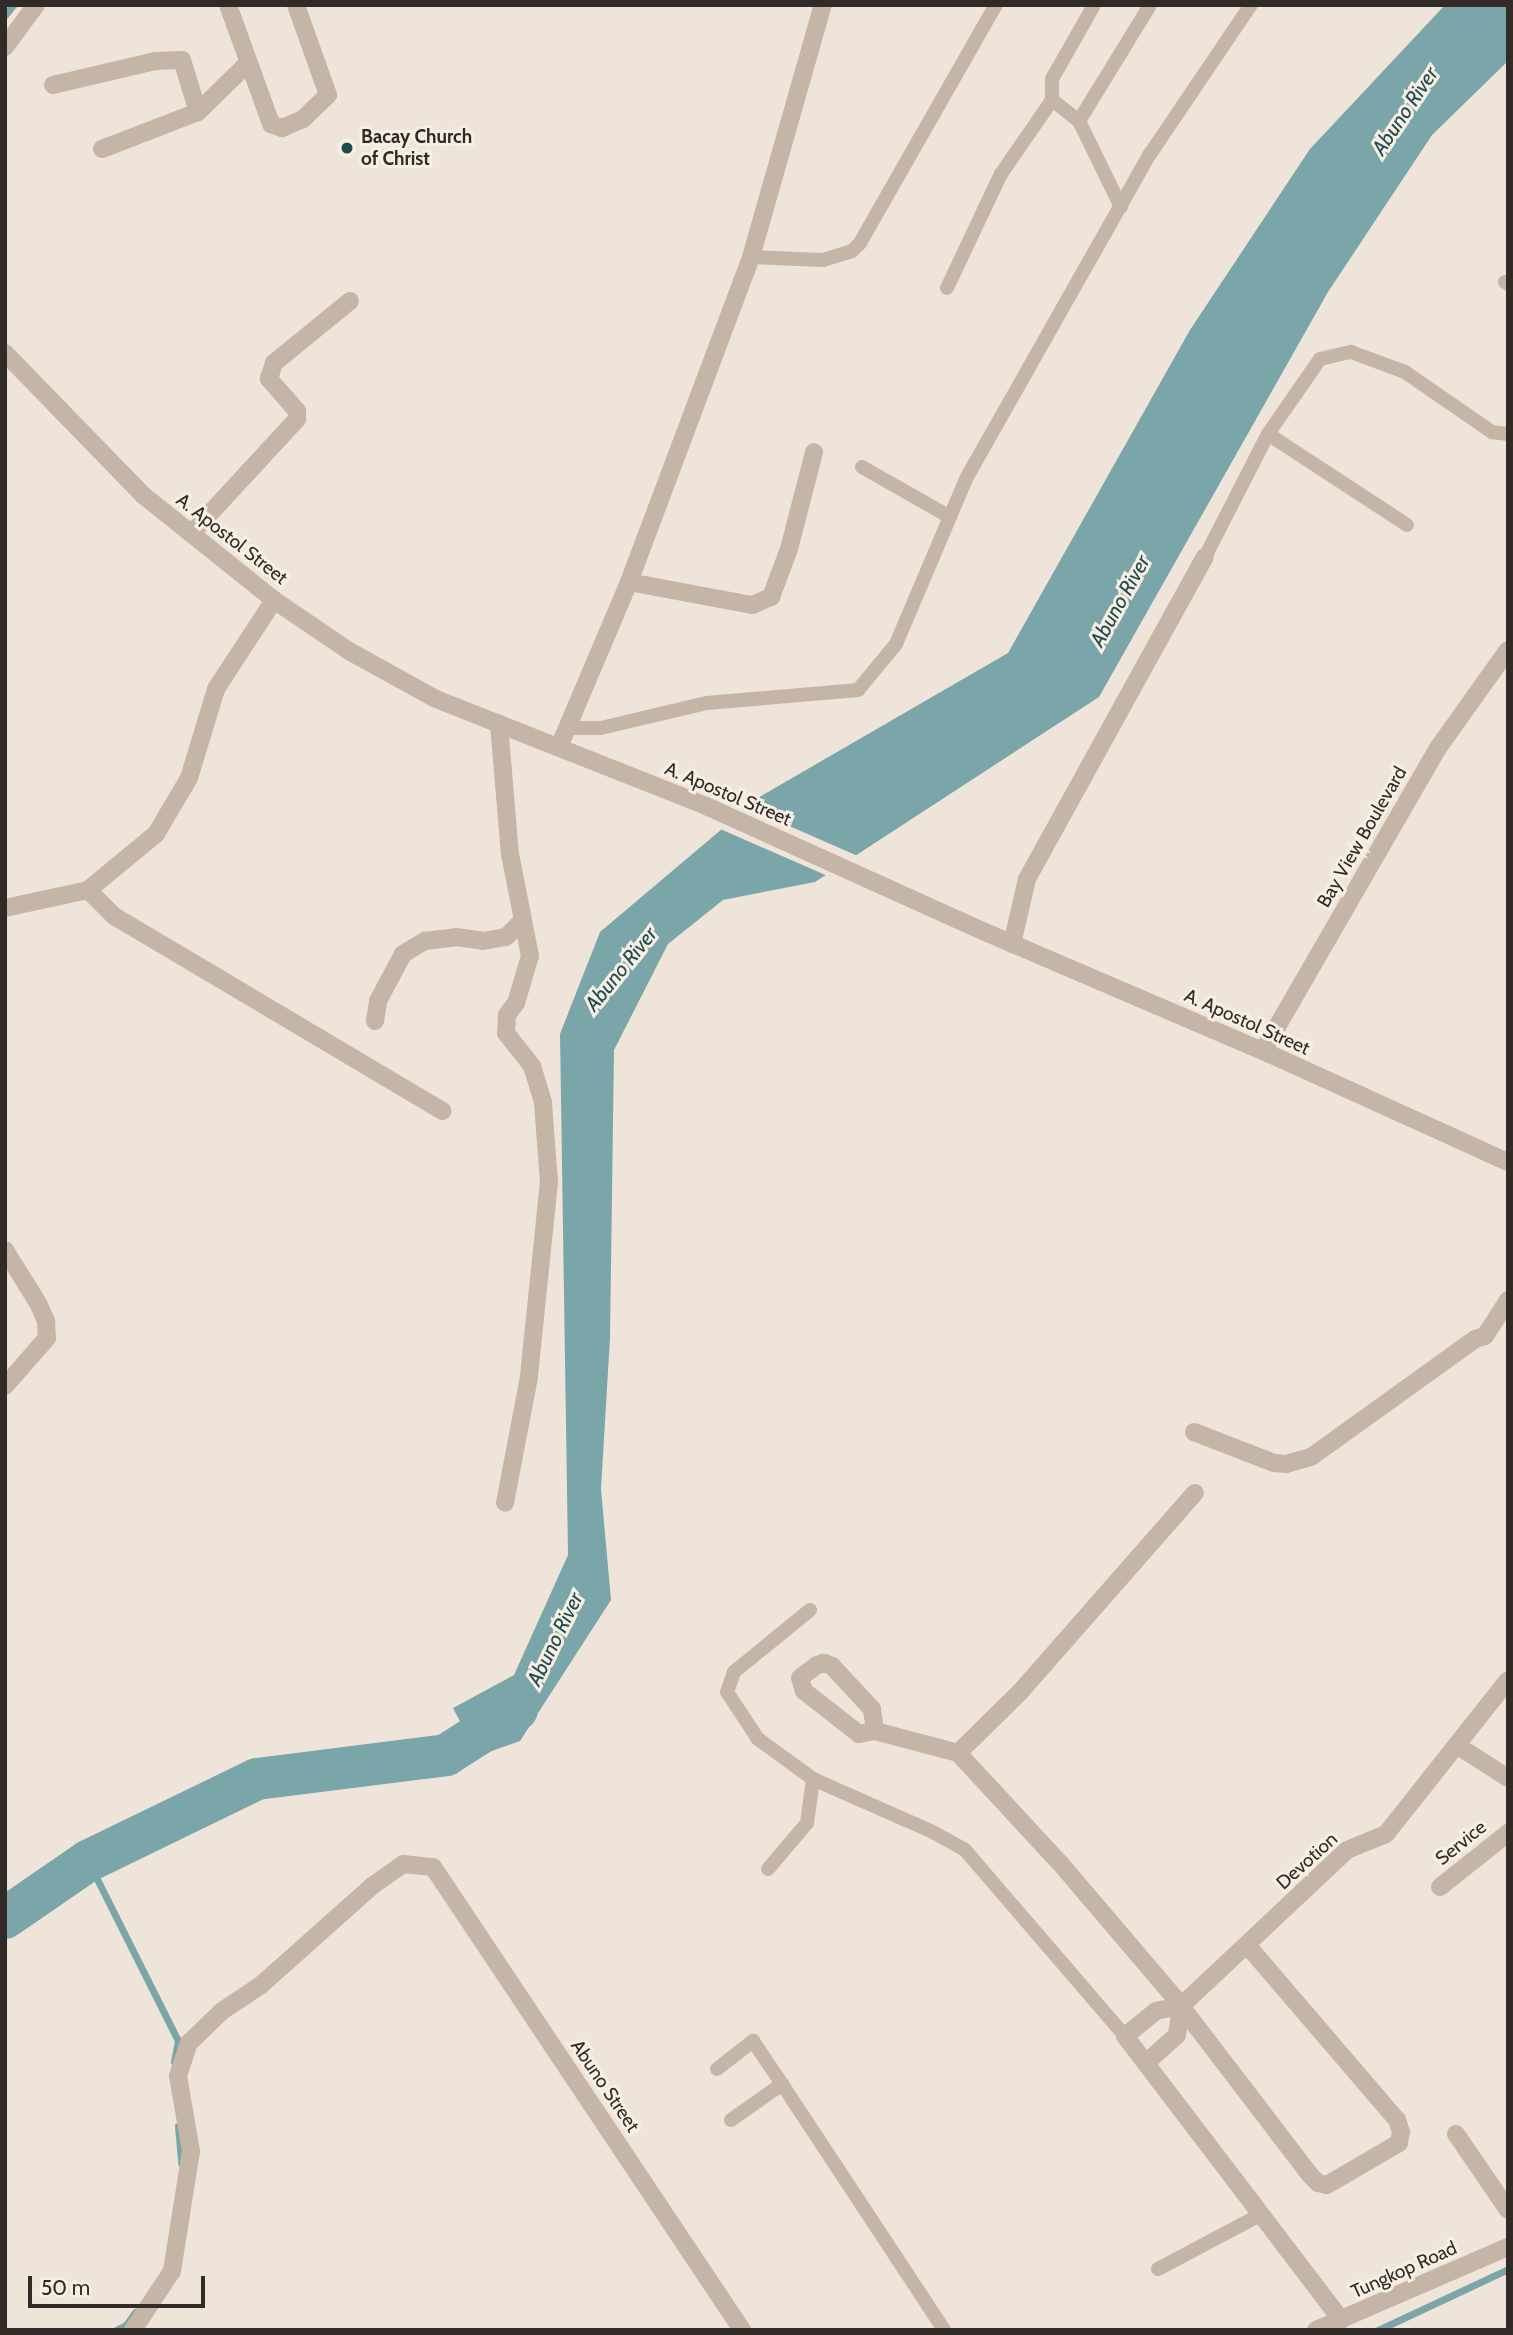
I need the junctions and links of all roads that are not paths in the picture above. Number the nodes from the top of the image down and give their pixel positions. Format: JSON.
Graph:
{"nodes":[{"id":1,"x":36,"y":5,"type":"edge"},
{"id":2,"x":228,"y":5,"type":"edge"},
{"id":3,"x":296,"y":5,"type":"edge"},
{"id":4,"x":823,"y":5,"type":"edge"},
{"id":5,"x":996,"y":5,"type":"edge"},
{"id":6,"x":1094,"y":5,"type":"edge"},
{"id":7,"x":1150,"y":5,"type":"edge"},
{"id":8,"x":1251,"y":5,"type":"edge"},
{"id":9,"x":5,"y":47,"type":"edge"},
{"id":10,"x":248,"y":63,"type":"junction"},
{"id":11,"x":53,"y":85,"type":"dead end"},
{"id":12,"x":1052,"y":100,"type":"junction"},
{"id":13,"x":198,"y":112,"type":"junction"},
{"id":14,"x":1079,"y":121,"type":"junction"},
{"id":15,"x":102,"y":149,"type":"dead end"},
{"id":16,"x":1121,"y":206,"type":"junction"},
{"id":17,"x":751,"y":257,"type":"junction"},
{"id":18,"x":947,"y":288,"type":"dead end"},
{"id":19,"x":350,"y":301,"type":"dead end"},
{"id":20,"x":5,"y":353,"type":"edge"},
{"id":21,"x":1268,"y":433,"type":"junction"},
{"id":22,"x":1508,"y":434,"type":"edge"},
{"id":23,"x":814,"y":452,"type":"dead end"},
{"id":24,"x":862,"y":467,"type":"dead end"},
{"id":25,"x":950,"y":517,"type":"junction"},
{"id":26,"x":1407,"y":525,"type":"dead end"},
{"id":27,"x":191,"y":534,"type":"junction"},
{"id":28,"x":1205,"y":556,"type":"joint"},
{"id":29,"x":629,"y":582,"type":"junction"},
{"id":30,"x":274,"y":600,"type":"junction"},
{"id":31,"x":1508,"y":650,"type":"edge"},
{"id":32,"x":499,"y":724,"type":"junction"},
{"id":33,"x":567,"y":728,"type":"junction"},
{"id":34,"x":559,"y":747,"type":"junction"},
{"id":35,"x":88,"y":890,"type":"junction"},
{"id":36,"x":5,"y":908,"type":"edge"},
{"id":37,"x":521,"y":922,"type":"junction"},
{"id":38,"x":1012,"y":944,"type":"junction"},
{"id":39,"x":375,"y":1021,"type":"dead end"},
{"id":40,"x":1263,"y":1051,"type":"junction"},
{"id":41,"x":443,"y":1111,"type":"dead end"},
{"id":42,"x":1508,"y":1162,"type":"edge"},
{"id":43,"x":5,"y":1250,"type":"edge"},
{"id":44,"x":1508,"y":1300,"type":"edge"},
{"id":45,"x":5,"y":1386,"type":"edge"},
{"id":46,"x":1194,"y":1432,"type":"dead end"},
{"id":47,"x":1195,"y":1493,"type":"dead end"},
{"id":48,"x":505,"y":1503,"type":"dead end"},
{"id":49,"x":810,"y":1610,"type":"dead end"},
{"id":50,"x":1507,"y":1682,"type":"edge"},
{"id":51,"x":875,"y":1731,"type":"dead end"},
{"id":52,"x":1458,"y":1746,"type":"junction"},
{"id":53,"x":958,"y":1753,"type":"junction"},
{"id":54,"x":1508,"y":1778,"type":"edge"},
{"id":55,"x":813,"y":1779,"type":"junction"},
{"id":56,"x":1508,"y":1833,"type":"edge"},
{"id":57,"x":768,"y":1869,"type":"dead end"},
{"id":58,"x":1440,"y":1887,"type":"dead end"},
{"id":59,"x":1247,"y":1945,"type":"junction"},
{"id":60,"x":1181,"y":2006,"type":"junction"},
{"id":61,"x":1125,"y":2036,"type":"junction"},
{"id":62,"x":1147,"y":2062,"type":"junction"},
{"id":63,"x":717,"y":2069,"type":"dead end"},
{"id":64,"x":782,"y":2084,"type":"junction"},
{"id":65,"x":731,"y":2120,"type":"dead end"},
{"id":66,"x":1456,"y":2134,"type":"dead end"},
{"id":67,"x":1508,"y":2210,"type":"edge"},
{"id":68,"x":1262,"y":2214,"type":"junction"},
{"id":69,"x":1508,"y":2247,"type":"edge"},
{"id":70,"x":1158,"y":2269,"type":"dead end"},
{"id":71,"x":1341,"y":2320,"type":"junction"},
{"id":72,"x":133,"y":2330,"type":"edge"},
{"id":73,"x":742,"y":2330,"type":"edge"},
{"id":74,"x":944,"y":2330,"type":"edge"},
{"id":75,"x":1317,"y":2330,"type":"edge"}],
"edges":[{"from":1,"to":9,"type":"street"},
{"from":2,"to":10,"type":"street"},
{"from":3,"to":10,"type":"street"},
{"from":4,"to":17,"type":"street"},
{"from":5,"to":17,"type":"lane"},
{"from":6,"to":12,"type":"lane"},
{"from":7,"to":14,"type":"lane"},
{"from":8,"to":16,"type":"lane"},
{"from":10,"to":13,"type":"street"},
{"from":11,"to":13,"type":"street"},
{"from":12,"to":14,"type":"lane"},
{"from":12,"to":18,"type":"lane"},
{"from":13,"to":15,"type":"street"},
{"from":14,"to":16,"type":"lane"},
{"from":16,"to":25,"type":"lane"},
{"from":17,"to":29,"type":"street"},
{"from":19,"to":27,"type":"street"},
{"from":20,"to":27,"type":"street","name":"A. Apostol Street"},
{"from":21,"to":22,"type":"lane"},
{"from":21,"to":26,"type":"lane"},
{"from":21,"to":28,"type":"lane"},
{"from":23,"to":29,"type":"street"},
{"from":24,"to":25,"type":"lane"},
{"from":25,"to":33,"type":"lane"},
{"from":27,"to":30,"type":"street","name":"A. Apostol Street"},
{"from":28,"to":38,"type":"street"},
{"from":29,"to":33,"type":"street"},
{"from":30,"to":32,"type":"street","name":"A. Apostol Street"},
{"from":30,"to":35,"type":"street"},
{"from":31,"to":40,"type":"street","name":"Bay View Boulevard"},
{"from":32,"to":34,"type":"street","name":"A. Apostol Street"},
{"from":32,"to":37,"type":"street"},
{"from":33,"to":34,"type":"street"},
{"from":34,"to":38,"type":"street","name":"A. Apostol Street"},
{"from":35,"to":36,"type":"street"},
{"from":35,"to":41,"type":"street"},
{"from":37,"to":39,"type":"street"},
{"from":37,"to":48,"type":"street"},
{"from":38,"to":40,"type":"street","name":"A. Apostol Street"},
{"from":40,"to":42,"type":"street","name":"A. Apostol Street"},
{"from":43,"to":45,"type":"street"},
{"from":44,"to":46,"type":"street"},
{"from":47,"to":53,"type":"street"},
{"from":49,"to":55,"type":"lane"},
{"from":50,"to":52,"type":"street","name":"Devotion"},
{"from":51,"to":53,"type":"street"},
{"from":52,"to":54,"type":"street"},
{"from":52,"to":59,"type":"street","name":"Devotion"},
{"from":53,"to":60,"type":"street"},
{"from":55,"to":57,"type":"lane"},
{"from":55,"to":61,"type":"lane"},
{"from":56,"to":58,"type":"street","name":"Service"},
{"from":59,"to":60,"type":"street","name":"Devotion"},
{"from":59,"to":60,"type":"street"},
{"from":60,"to":61,"type":"street","name":"Devotion"},
{"from":60,"to":62,"type":"street"},
{"from":61,"to":62,"type":"street"},
{"from":62,"to":68,"type":"street"},
{"from":63,"to":64,"type":"lane"},
{"from":64,"to":65,"type":"lane"},
{"from":64,"to":74,"type":"lane"},
{"from":66,"to":67,"type":"street"},
{"from":68,"to":70,"type":"lane"},
{"from":68,"to":71,"type":"street"},
{"from":69,"to":71,"type":"street","name":"Tungkop Road"},
{"from":71,"to":75,"type":"street","name":"Tungkop Road"},
{"from":72,"to":73,"type":"street","name":"Abuno Street"}]}
